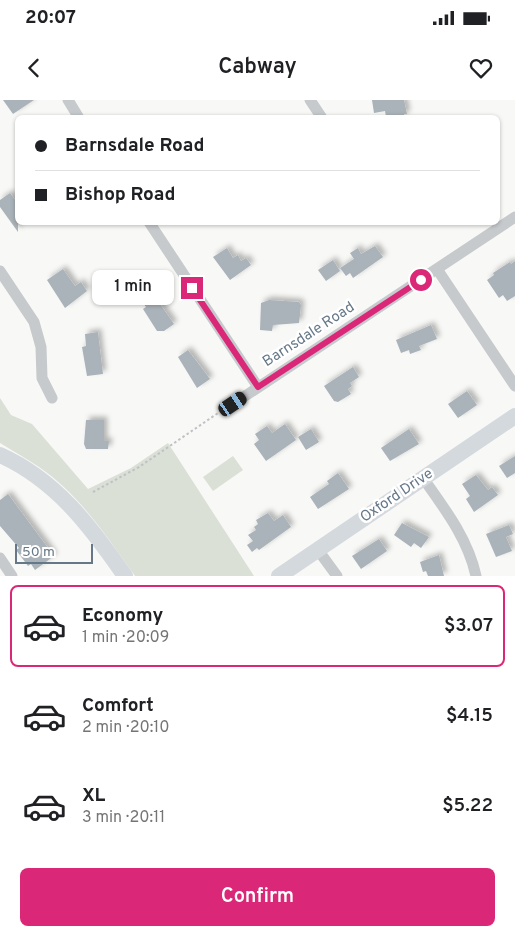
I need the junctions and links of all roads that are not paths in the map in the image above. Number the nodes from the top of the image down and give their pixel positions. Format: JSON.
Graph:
{"nodes":[{"id":1,"x":68,"y":100,"type":"edge"},
{"id":2,"x":310,"y":100,"type":"edge"},
{"id":3,"x":77,"y":115,"type":"edge"},
{"id":4,"x":320,"y":115,"type":"edge"},
{"id":5,"x":515,"y":217,"type":"edge"},
{"id":6,"x":151,"y":225,"type":"edge"},
{"id":7,"x":437,"y":269,"type":"junction"},
{"id":8,"x":0,"y":271,"type":"edge"},
{"id":9,"x":515,"y":386,"type":"edge"},
{"id":10,"x":258,"y":387,"type":"junction"},
{"id":11,"x":52,"y":398,"type":"dead end"},
{"id":12,"x":233,"y":404,"type":"road end"},
{"id":13,"x":515,"y":416,"type":"edge"},
{"id":14,"x":0,"y":455,"type":"edge"},
{"id":15,"x":423,"y":478,"type":"junction"},
{"id":16,"x":318,"y":550,"type":"junction"},
{"id":17,"x":0,"y":558,"type":"edge"},
{"id":18,"x":12,"y":576,"type":"edge"},
{"id":19,"x":125,"y":576,"type":"edge"},
{"id":20,"x":279,"y":576,"type":"edge"},
{"id":21,"x":337,"y":576,"type":"edge"},
{"id":22,"x":476,"y":576,"type":"edge"}],
"edges":[{"from":1,"to":3,"type":"street"},
{"from":2,"to":4,"type":"street"},
{"from":5,"to":7,"type":"street","name":"Barnsdale Road"},
{"from":6,"to":10,"type":"street"},
{"from":7,"to":9,"type":"street"},
{"from":7,"to":10,"type":"street","name":"Barnsdale Road"},
{"from":8,"to":11,"type":"street"},
{"from":10,"to":12,"type":"street","name":"Barnsdale Road"},
{"from":13,"to":15,"type":"main road","name":"Oxford Drive"},
{"from":14,"to":19,"type":"main road"},
{"from":15,"to":16,"type":"main road","name":"Oxford Drive"},
{"from":15,"to":22,"type":"street"},
{"from":16,"to":20,"type":"main road","name":"Oxford Drive"},
{"from":16,"to":21,"type":"street"},
{"from":17,"to":18,"type":"street"}]}
